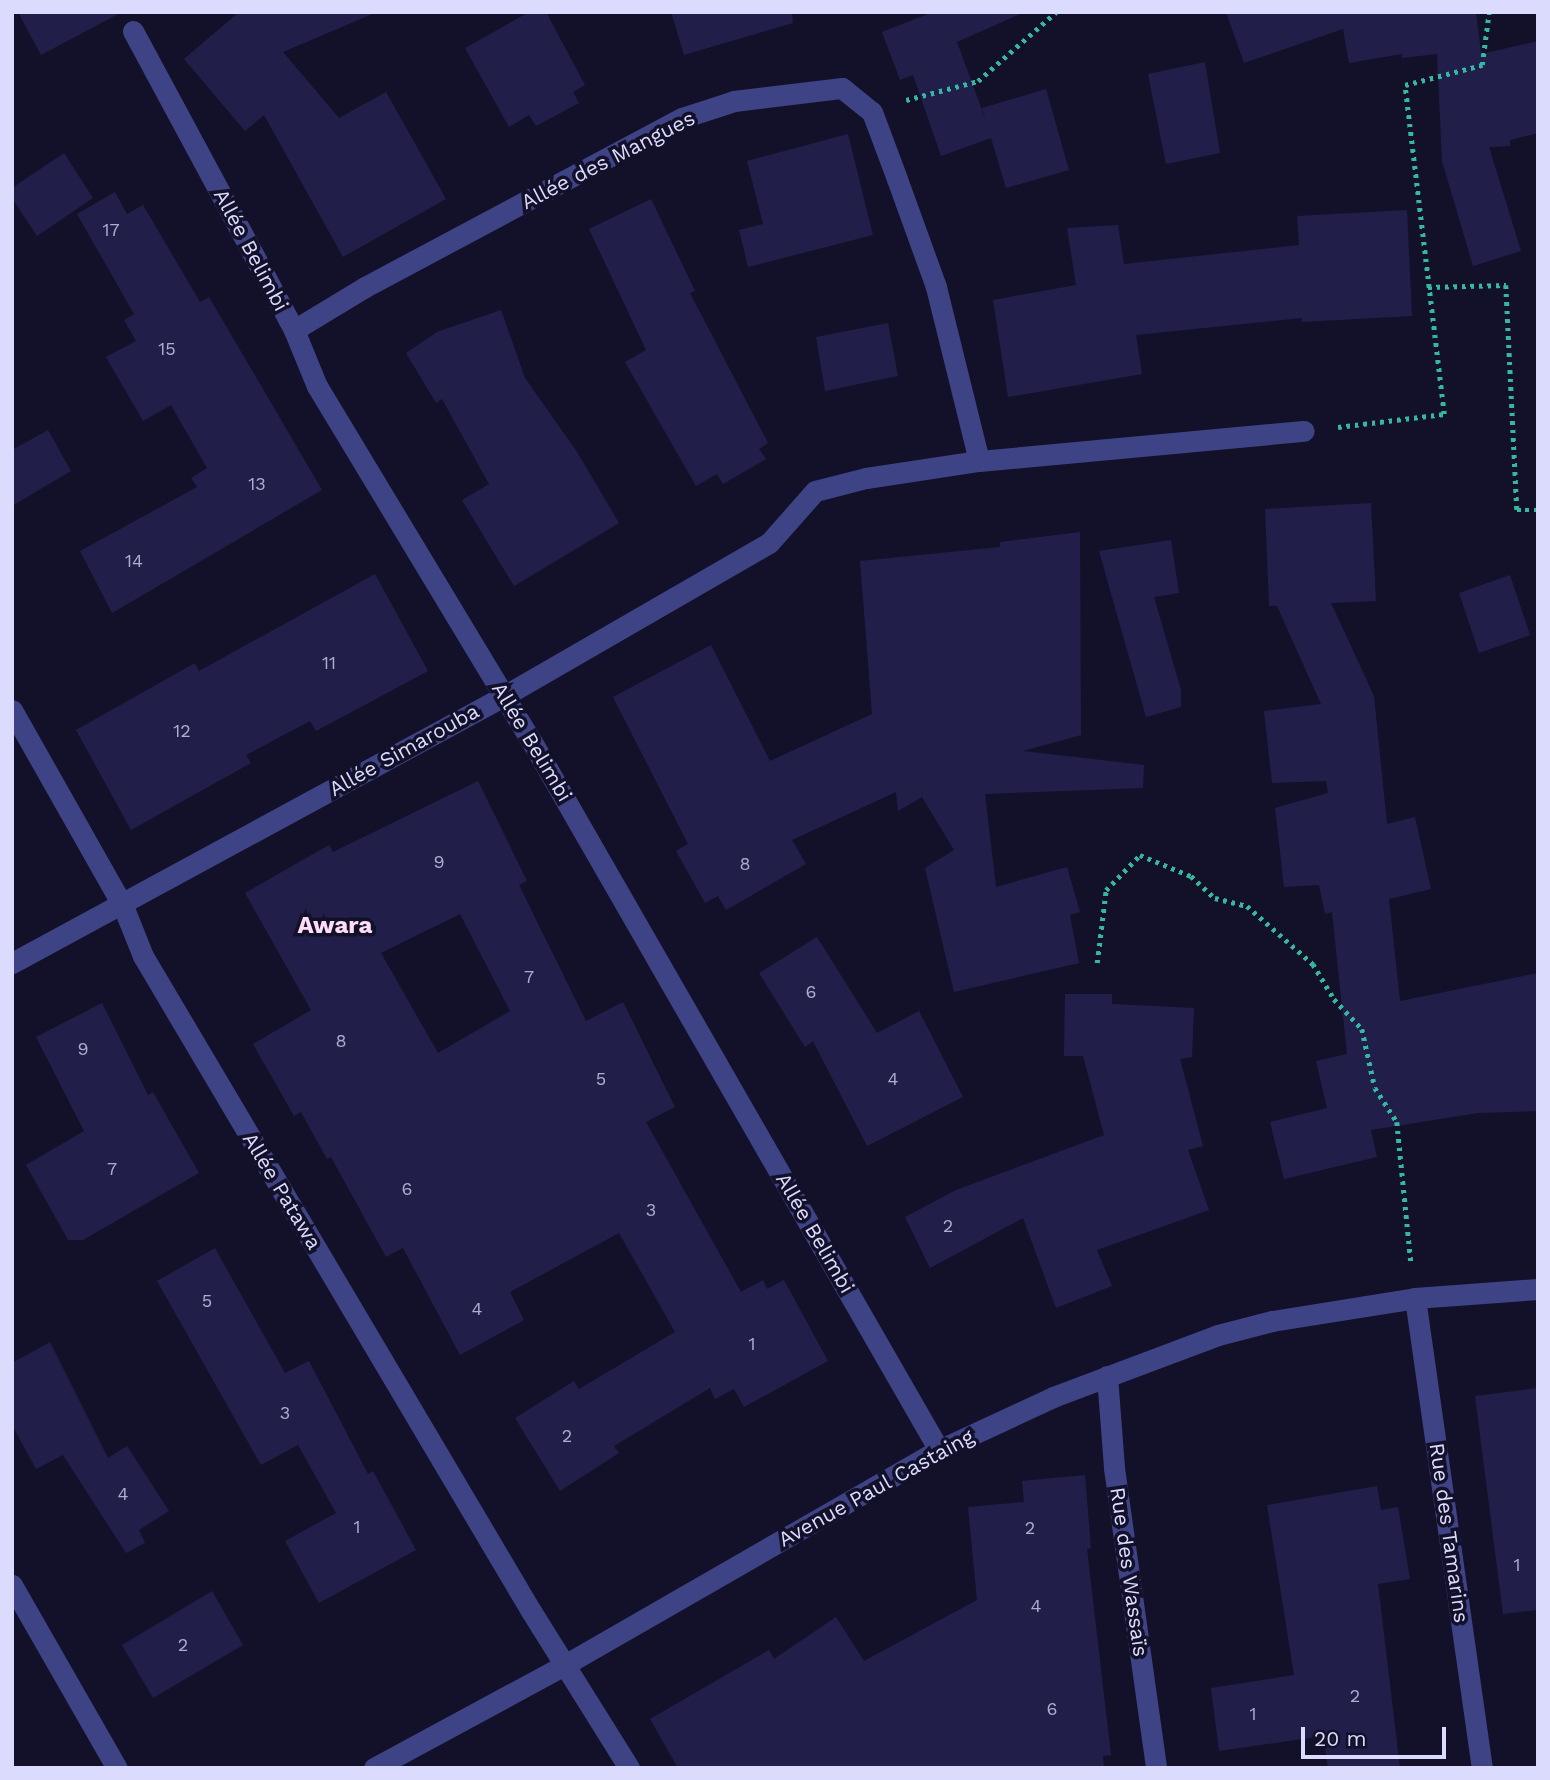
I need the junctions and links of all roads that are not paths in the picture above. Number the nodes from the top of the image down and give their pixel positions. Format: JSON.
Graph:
{"nodes":[{"id":1,"x":133,"y":31,"type":"dead end"},
{"id":2,"x":294,"y":331,"type":"junction"},
{"id":3,"x":1304,"y":431,"type":"road end"},
{"id":4,"x":979,"y":461,"type":"junction"},
{"id":5,"x":504,"y":696,"type":"junction"},
{"id":6,"x":12,"y":710,"type":"edge"},
{"id":7,"x":123,"y":906,"type":"junction"},
{"id":8,"x":12,"y":963,"type":"edge"},
{"id":9,"x":1538,"y":1289,"type":"edge"},
{"id":10,"x":1415,"y":1298,"type":"junction"},
{"id":11,"x":1107,"y":1376,"type":"junction"},
{"id":12,"x":939,"y":1450,"type":"junction"},
{"id":13,"x":12,"y":1585,"type":"edge"},
{"id":14,"x":568,"y":1663,"type":"junction"},
{"id":15,"x":117,"y":1768,"type":"edge"},
{"id":16,"x":374,"y":1768,"type":"edge"},
{"id":17,"x":629,"y":1768,"type":"edge"},
{"id":18,"x":1156,"y":1768,"type":"edge"},
{"id":19,"x":1482,"y":1768,"type":"edge"}],
"edges":[{"from":1,"to":2,"type":"street","name":"Allée Belimbi"},
{"from":2,"to":4,"type":"street","name":"Allée des Mangues"},
{"from":2,"to":5,"type":"street","name":"Allée Belimbi"},
{"from":3,"to":4,"type":"street","name":"Allée Simarouba"},
{"from":4,"to":5,"type":"street","name":"Allée Simarouba"},
{"from":5,"to":7,"type":"street","name":"Allée Simarouba"},
{"from":5,"to":12,"type":"street","name":"Allée Belimbi"},
{"from":6,"to":7,"type":"street","name":"Allée Patawa"},
{"from":7,"to":8,"type":"street","name":"Allée Simarouba"},
{"from":7,"to":14,"type":"street","name":"Allée Patawa"},
{"from":9,"to":10,"type":"street","name":"Avenue Paul Castaing"},
{"from":10,"to":11,"type":"street","name":"Avenue Paul Castaing"},
{"from":10,"to":19,"type":"street","name":"Rue des Tamarins"},
{"from":11,"to":12,"type":"street","name":"Avenue Paul Castaing"},
{"from":11,"to":18,"type":"street","name":"Rue des Wassaïs"},
{"from":12,"to":14,"type":"street","name":"Avenue Paul Castaing"},
{"from":13,"to":15,"type":"street"},
{"from":14,"to":16,"type":"street","name":"Avenue Paul Castaing"},
{"from":14,"to":17,"type":"street","name":"Allée Patawa"}]}
